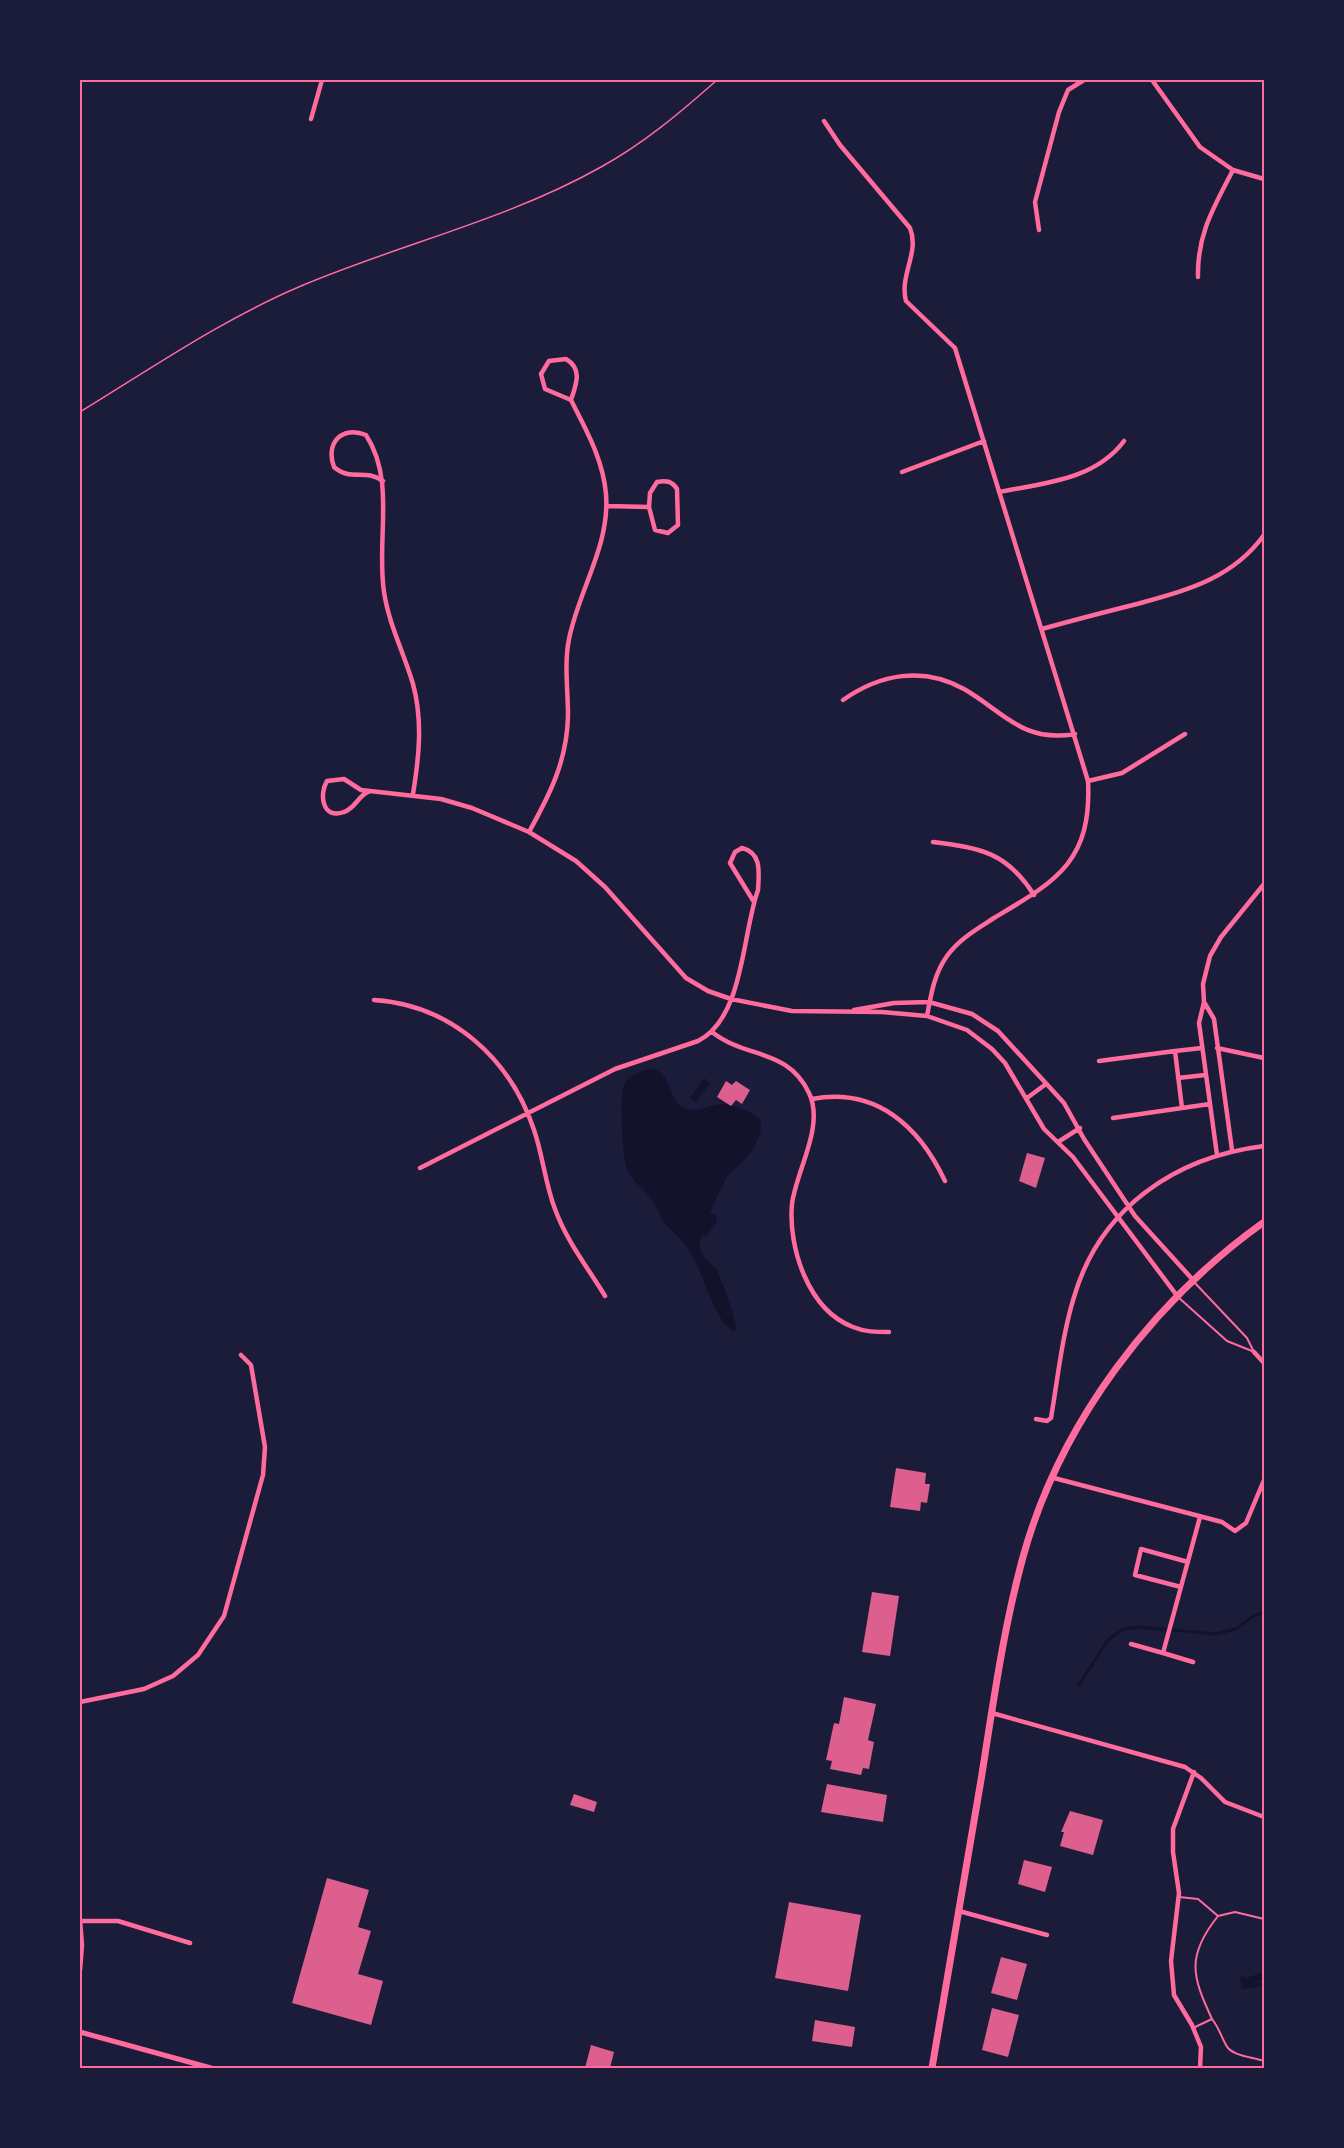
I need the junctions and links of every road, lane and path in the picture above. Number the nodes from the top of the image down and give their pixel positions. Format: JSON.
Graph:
{"nodes":[{"id":1,"x":322,"y":80,"type":"edge"},
{"id":2,"x":717,"y":80,"type":"edge"},
{"id":3,"x":1084,"y":80,"type":"edge"},
{"id":4,"x":1152,"y":80,"type":"edge"},
{"id":5,"x":310,"y":119,"type":"dead end"},
{"id":6,"x":824,"y":121,"type":"dead end"},
{"id":7,"x":1233,"y":170,"type":"junction"},
{"id":8,"x":1264,"y":179,"type":"edge"},
{"id":9,"x":1039,"y":230,"type":"dead end"},
{"id":10,"x":1198,"y":277,"type":"dead end"},
{"id":11,"x":571,"y":400,"type":"junction"},
{"id":12,"x":80,"y":412,"type":"edge"},
{"id":13,"x":984,"y":441,"type":"junction"},
{"id":14,"x":1124,"y":441,"type":"dead end"},
{"id":15,"x":902,"y":472,"type":"dead end"},
{"id":16,"x":383,"y":481,"type":"junction"},
{"id":17,"x":999,"y":492,"type":"junction"},
{"id":18,"x":606,"y":506,"type":"junction"},
{"id":19,"x":649,"y":507,"type":"junction"},
{"id":20,"x":1264,"y":535,"type":"edge"},
{"id":21,"x":1042,"y":629,"type":"junction"},
{"id":22,"x":843,"y":700,"type":"dead end"},
{"id":23,"x":1075,"y":734,"type":"junction"},
{"id":24,"x":1185,"y":734,"type":"dead end"},
{"id":25,"x":1088,"y":781,"type":"junction"},
{"id":26,"x":370,"y":791,"type":"junction"},
{"id":27,"x":413,"y":794,"type":"junction"},
{"id":28,"x":529,"y":832,"type":"junction"},
{"id":29,"x":933,"y":842,"type":"dead end"},
{"id":30,"x":1264,"y":884,"type":"edge"},
{"id":31,"x":1034,"y":895,"type":"junction"},
{"id":32,"x":754,"y":902,"type":"junction"},
{"id":33,"x":731,"y":999,"type":"junction"},
{"id":34,"x":374,"y":1000,"type":"dead end"},
{"id":35,"x":929,"y":1002,"type":"junction"},
{"id":36,"x":1204,"y":1002,"type":"junction"},
{"id":37,"x":843,"y":1012,"type":"junction"},
{"id":38,"x":927,"y":1016,"type":"junction"},
{"id":39,"x":712,"y":1032,"type":"junction"},
{"id":40,"x":1202,"y":1048,"type":"junction"},
{"id":41,"x":1217,"y":1048,"type":"junction"},
{"id":42,"x":1175,"y":1051,"type":"junction"},
{"id":43,"x":1264,"y":1058,"type":"edge"},
{"id":44,"x":1099,"y":1061,"type":"dead end"},
{"id":45,"x":1219,"y":1062,"type":"junction"},
{"id":46,"x":1204,"y":1064,"type":"junction"},
{"id":47,"x":1205,"y":1075,"type":"junction"},
{"id":48,"x":1178,"y":1078,"type":"junction"},
{"id":49,"x":1046,"y":1084,"type":"junction"},
{"id":50,"x":1027,"y":1098,"type":"junction"},
{"id":51,"x":812,"y":1099,"type":"junction"},
{"id":52,"x":1210,"y":1104,"type":"junction"},
{"id":53,"x":1182,"y":1108,"type":"junction"},
{"id":54,"x":527,"y":1112,"type":"junction"},
{"id":55,"x":1113,"y":1118,"type":"dead end"},
{"id":56,"x":1080,"y":1128,"type":"junction"},
{"id":57,"x":1058,"y":1142,"type":"junction"},
{"id":58,"x":1264,"y":1146,"type":"edge"},
{"id":59,"x":1232,"y":1150,"type":"junction"},
{"id":60,"x":1217,"y":1155,"type":"junction"},
{"id":61,"x":420,"y":1168,"type":"dead end"},
{"id":62,"x":945,"y":1181,"type":"dead end"},
{"id":63,"x":1128,"y":1205,"type":"junction"},
{"id":64,"x":1116,"y":1218,"type":"junction"},
{"id":65,"x":1264,"y":1222,"type":"edge"},
{"id":66,"x":1194,"y":1281,"type":"junction"},
{"id":67,"x":605,"y":1296,"type":"dead end"},
{"id":68,"x":1178,"y":1297,"type":"junction"},
{"id":69,"x":889,"y":1332,"type":"dead end"},
{"id":70,"x":1254,"y":1352,"type":"junction"},
{"id":71,"x":241,"y":1355,"type":"dead end"},
{"id":72,"x":1264,"y":1363,"type":"edge"},
{"id":73,"x":1036,"y":1419,"type":"dead end"},
{"id":74,"x":1054,"y":1478,"type":"junction"},
{"id":75,"x":1264,"y":1480,"type":"edge"},
{"id":76,"x":1200,"y":1517,"type":"junction"},
{"id":77,"x":1188,"y":1562,"type":"junction"},
{"id":78,"x":1181,"y":1587,"type":"junction"},
{"id":79,"x":1131,"y":1644,"type":"dead end"},
{"id":80,"x":1163,"y":1653,"type":"junction"},
{"id":81,"x":1193,"y":1662,"type":"dead end"},
{"id":82,"x":80,"y":1702,"type":"edge"},
{"id":83,"x":992,"y":1713,"type":"junction"},
{"id":84,"x":1194,"y":1772,"type":"junction"},
{"id":85,"x":1264,"y":1817,"type":"edge"},
{"id":86,"x":1179,"y":1897,"type":"junction"},
{"id":87,"x":959,"y":1911,"type":"junction"},
{"id":88,"x":1218,"y":1916,"type":"junction"},
{"id":89,"x":1264,"y":1919,"type":"edge"},
{"id":90,"x":80,"y":1920,"type":"edge"},
{"id":91,"x":1047,"y":1935,"type":"dead end"},
{"id":92,"x":190,"y":1943,"type":"dead end"},
{"id":93,"x":80,"y":1970,"type":"edge"},
{"id":94,"x":1212,"y":2019,"type":"junction"},
{"id":95,"x":1193,"y":2028,"type":"junction"},
{"id":96,"x":80,"y":2032,"type":"edge"},
{"id":97,"x":1264,"y":2061,"type":"edge"},
{"id":98,"x":211,"y":2068,"type":"edge"},
{"id":99,"x":932,"y":2068,"type":"edge"},
{"id":100,"x":1200,"y":2068,"type":"edge"}],
"edges":[{"from":1,"to":5,"type":"street"},
{"from":2,"to":12,"type":"path"},
{"from":3,"to":9,"type":"street"},
{"from":4,"to":7,"type":"street"},
{"from":6,"to":13,"type":"street"},
{"from":7,"to":8,"type":"street"},
{"from":7,"to":10,"type":"street"},
{"from":11,"to":11,"type":"street"},
{"from":11,"to":18,"type":"street"},
{"from":13,"to":15,"type":"street"},
{"from":13,"to":17,"type":"street"},
{"from":14,"to":17,"type":"street"},
{"from":16,"to":16,"type":"street"},
{"from":16,"to":27,"type":"street"},
{"from":17,"to":21,"type":"street"},
{"from":18,"to":19,"type":"street"},
{"from":18,"to":28,"type":"street"},
{"from":19,"to":19,"type":"street"},
{"from":20,"to":21,"type":"street"},
{"from":21,"to":23,"type":"street"},
{"from":22,"to":23,"type":"street"},
{"from":23,"to":25,"type":"street"},
{"from":24,"to":25,"type":"street"},
{"from":25,"to":31,"type":"street"},
{"from":26,"to":26,"type":"street"},
{"from":26,"to":27,"type":"street"},
{"from":27,"to":28,"type":"street"},
{"from":28,"to":33,"type":"street"},
{"from":29,"to":31,"type":"street"},
{"from":30,"to":36,"type":"street"},
{"from":31,"to":35,"type":"street"},
{"from":32,"to":32,"type":"street"},
{"from":32,"to":33,"type":"street"},
{"from":33,"to":37,"type":"street"},
{"from":33,"to":39,"type":"street"},
{"from":34,"to":54,"type":"street"},
{"from":35,"to":37,"type":"street"},
{"from":35,"to":38,"type":"street"},
{"from":35,"to":49,"type":"street"},
{"from":36,"to":40,"type":"street"},
{"from":36,"to":41,"type":"street"},
{"from":37,"to":38,"type":"street"},
{"from":38,"to":50,"type":"street"},
{"from":39,"to":51,"type":"street"},
{"from":39,"to":54,"type":"street"},
{"from":40,"to":42,"type":"street"},
{"from":40,"to":46,"type":"street"},
{"from":41,"to":43,"type":"street"},
{"from":41,"to":45,"type":"street"},
{"from":42,"to":44,"type":"street"},
{"from":42,"to":48,"type":"street"},
{"from":45,"to":46,"type":"street"},
{"from":45,"to":59,"type":"street"},
{"from":46,"to":47,"type":"street"},
{"from":47,"to":48,"type":"street"},
{"from":47,"to":52,"type":"street"},
{"from":48,"to":53,"type":"street"},
{"from":49,"to":50,"type":"street"},
{"from":49,"to":56,"type":"street"},
{"from":50,"to":57,"type":"street"},
{"from":51,"to":62,"type":"street"},
{"from":51,"to":69,"type":"street"},
{"from":52,"to":53,"type":"street"},
{"from":52,"to":60,"type":"street"},
{"from":53,"to":55,"type":"street"},
{"from":54,"to":61,"type":"street"},
{"from":54,"to":67,"type":"street"},
{"from":56,"to":57,"type":"street"},
{"from":56,"to":63,"type":"street"},
{"from":57,"to":64,"type":"street"},
{"from":58,"to":59,"type":"street"},
{"from":59,"to":60,"type":"street"},
{"from":60,"to":63,"type":"street"},
{"from":63,"to":64,"type":"street"},
{"from":63,"to":66,"type":"street"},
{"from":64,"to":68,"type":"street"},
{"from":64,"to":73,"type":"street"},
{"from":65,"to":66,"type":"main road"},
{"from":66,"to":68,"type":"main road"},
{"from":66,"to":70,"type":"lane"},
{"from":68,"to":70,"type":"lane"},
{"from":68,"to":74,"type":"main road"},
{"from":70,"to":72,"type":"street"},
{"from":71,"to":82,"type":"street"},
{"from":74,"to":76,"type":"street"},
{"from":74,"to":83,"type":"main road"},
{"from":75,"to":76,"type":"street"},
{"from":76,"to":77,"type":"street"},
{"from":77,"to":78,"type":"street"},
{"from":77,"to":78,"type":"street"},
{"from":78,"to":80,"type":"street"},
{"from":79,"to":80,"type":"street"},
{"from":80,"to":81,"type":"street"},
{"from":83,"to":84,"type":"street"},
{"from":83,"to":87,"type":"main road"},
{"from":84,"to":85,"type":"street"},
{"from":84,"to":86,"type":"street"},
{"from":86,"to":88,"type":"lane"},
{"from":86,"to":95,"type":"street"},
{"from":87,"to":91,"type":"street"},
{"from":87,"to":99,"type":"main road"},
{"from":88,"to":89,"type":"lane"},
{"from":88,"to":94,"type":"lane"},
{"from":90,"to":92,"type":"street"},
{"from":90,"to":93,"type":"street"},
{"from":94,"to":95,"type":"lane"},
{"from":94,"to":97,"type":"lane"},
{"from":95,"to":100,"type":"street"},
{"from":96,"to":98,"type":"street"}]}
